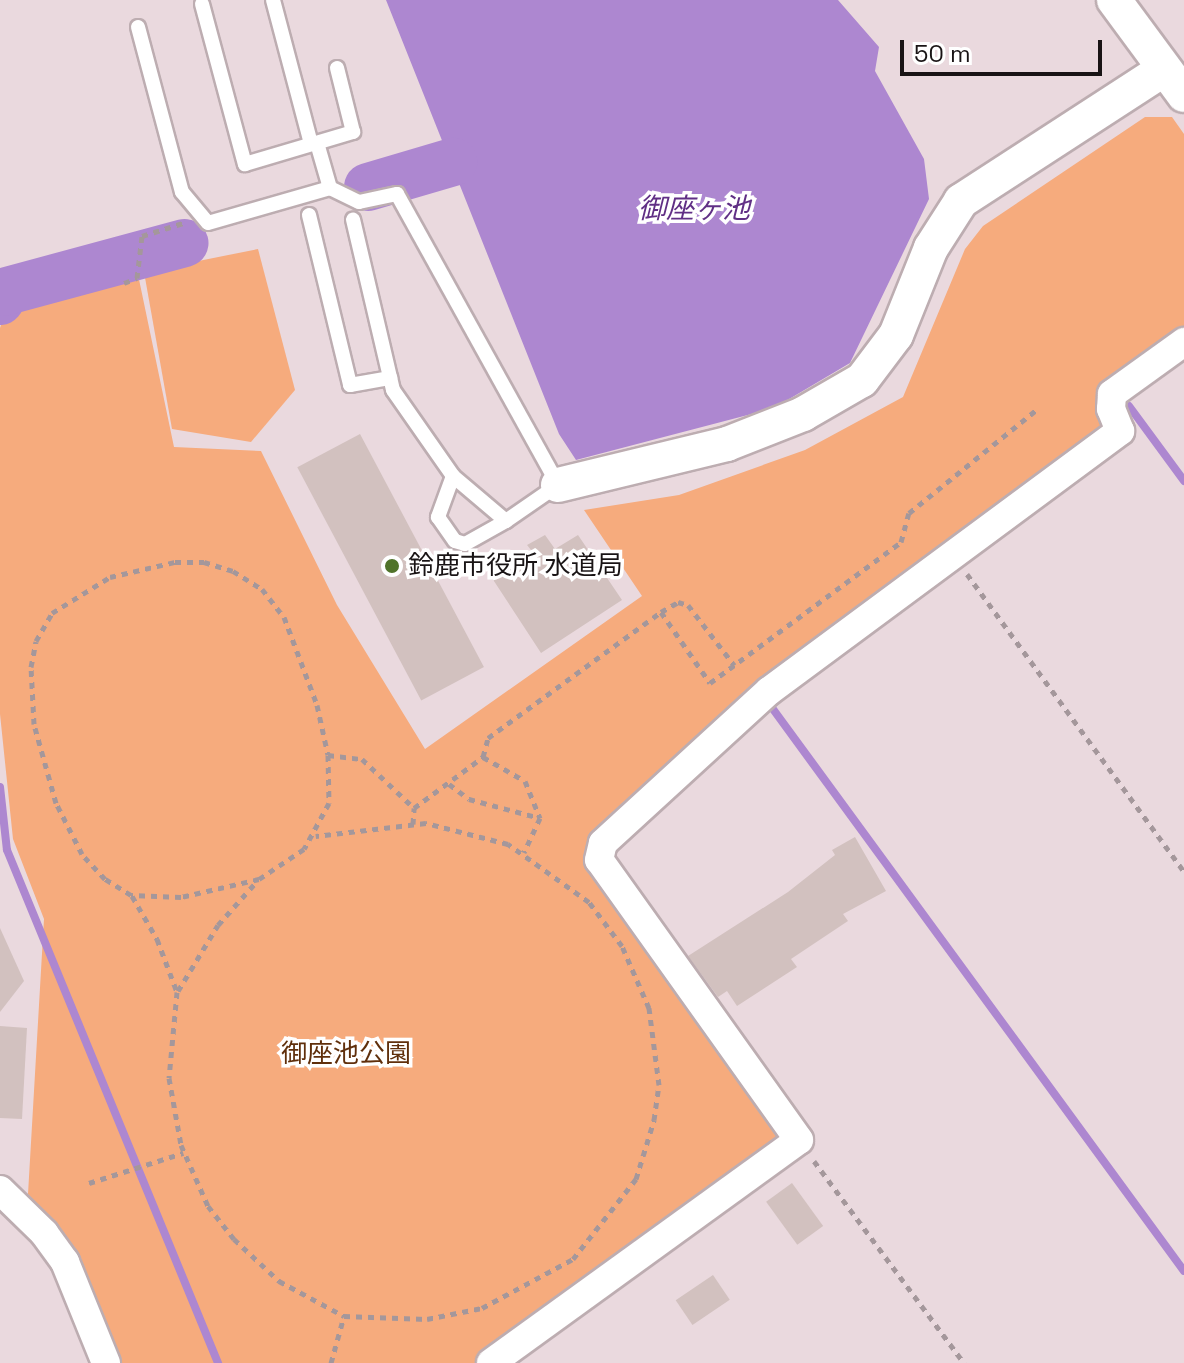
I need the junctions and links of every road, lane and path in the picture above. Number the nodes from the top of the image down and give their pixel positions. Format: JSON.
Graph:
{"nodes":[{"id":1,"x":273,"y":0,"type":"edge"},
{"id":2,"x":1114,"y":0,"type":"edge"},
{"id":3,"x":202,"y":4,"type":"dead end"},
{"id":4,"x":138,"y":27,"type":"dead end"},
{"id":5,"x":337,"y":68,"type":"dead end"},
{"id":6,"x":1177,"y":74,"type":"edge"},
{"id":7,"x":314,"y":144,"type":"junction"},
{"id":8,"x":330,"y":188,"type":"junction"},
{"id":9,"x":309,"y":215,"type":"dead end"},
{"id":10,"x":203,"y":217,"type":"junction"},
{"id":11,"x":353,"y":220,"type":"dead end"},
{"id":12,"x":124,"y":283,"type":"dead end"},
{"id":13,"x":1184,"y":342,"type":"edge"},
{"id":14,"x":390,"y":378,"type":"junction"},
{"id":15,"x":1036,"y":410,"type":"dead end"},
{"id":16,"x":453,"y":476,"type":"junction"},
{"id":17,"x":558,"y":485,"type":"junction"},
{"id":18,"x":506,"y":521,"type":"junction"},
{"id":19,"x":952,"y":554,"type":"junction"},
{"id":20,"x":661,"y":612,"type":"junction"},
{"id":21,"x":734,"y":665,"type":"junction"},
{"id":22,"x":328,"y":755,"type":"junction"},
{"id":23,"x":483,"y":757,"type":"junction"},
{"id":24,"x":449,"y":784,"type":"junction"},
{"id":25,"x":414,"y":808,"type":"junction"},
{"id":26,"x":540,"y":818,"type":"junction"},
{"id":27,"x":413,"y":824,"type":"junction"},
{"id":28,"x":314,"y":836,"type":"junction"},
{"id":29,"x":524,"y":852,"type":"junction"},
{"id":30,"x":1184,"y":872,"type":"edge"},
{"id":31,"x":259,"y":879,"type":"junction"},
{"id":32,"x":131,"y":895,"type":"junction"},
{"id":33,"x":177,"y":992,"type":"junction"},
{"id":34,"x":799,"y":1140,"type":"junction"},
{"id":35,"x":183,"y":1153,"type":"junction"},
{"id":36,"x":89,"y":1183,"type":"dead end"},
{"id":37,"x":0,"y":1190,"type":"edge"},
{"id":38,"x":344,"y":1316,"type":"junction"},
{"id":39,"x":106,"y":1363,"type":"edge"},
{"id":40,"x":331,"y":1363,"type":"edge"},
{"id":41,"x":491,"y":1363,"type":"edge"},
{"id":42,"x":964,"y":1363,"type":"edge"}],
"edges":[{"from":1,"to":7,"type":"lane"},
{"from":2,"to":6,"type":"street"},
{"from":3,"to":7,"type":"lane"},
{"from":4,"to":10,"type":"lane"},
{"from":5,"to":7,"type":"lane"},
{"from":6,"to":17,"type":"street"},
{"from":7,"to":8,"type":"lane"},
{"from":8,"to":10,"type":"lane"},
{"from":8,"to":17,"type":"lane"},
{"from":9,"to":14,"type":"lane"},
{"from":10,"to":12,"type":"path"},
{"from":11,"to":14,"type":"lane"},
{"from":13,"to":19,"type":"street"},
{"from":14,"to":16,"type":"lane"},
{"from":15,"to":21,"type":"path"},
{"from":16,"to":18,"type":"lane"},
{"from":16,"to":18,"type":"lane"},
{"from":17,"to":18,"type":"lane"},
{"from":19,"to":30,"type":"path"},
{"from":19,"to":34,"type":"street"},
{"from":20,"to":21,"type":"path"},
{"from":20,"to":21,"type":"path"},
{"from":20,"to":23,"type":"path"},
{"from":22,"to":25,"type":"path"},
{"from":22,"to":28,"type":"path"},
{"from":22,"to":32,"type":"path"},
{"from":23,"to":24,"type":"path"},
{"from":23,"to":26,"type":"path"},
{"from":24,"to":25,"type":"path"},
{"from":24,"to":26,"type":"path"},
{"from":25,"to":27,"type":"path"},
{"from":26,"to":29,"type":"path"},
{"from":27,"to":28,"type":"path"},
{"from":27,"to":29,"type":"path"},
{"from":28,"to":31,"type":"path"},
{"from":29,"to":38,"type":"path"},
{"from":31,"to":32,"type":"path"},
{"from":31,"to":33,"type":"path"},
{"from":32,"to":33,"type":"path"},
{"from":33,"to":35,"type":"path"},
{"from":34,"to":41,"type":"street"},
{"from":34,"to":42,"type":"path"},
{"from":35,"to":36,"type":"path"},
{"from":35,"to":38,"type":"path"},
{"from":37,"to":39,"type":"street"},
{"from":38,"to":40,"type":"path"}]}
